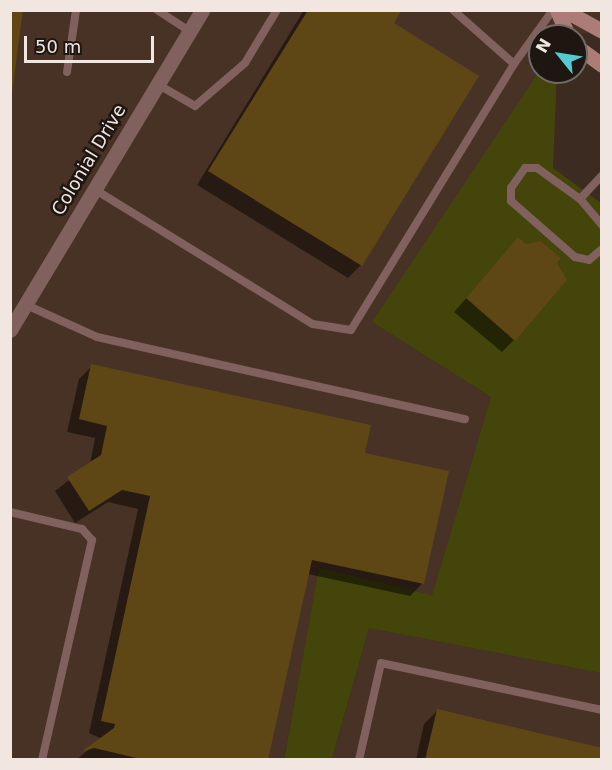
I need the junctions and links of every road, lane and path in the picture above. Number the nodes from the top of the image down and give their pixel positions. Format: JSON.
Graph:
{"nodes":[{"id":1,"x":76,"y":10,"type":"edge"},
{"id":2,"x":157,"y":10,"type":"edge"},
{"id":3,"x":202,"y":10,"type":"edge"},
{"id":4,"x":276,"y":10,"type":"edge"},
{"id":5,"x":453,"y":10,"type":"edge"},
{"id":6,"x":555,"y":10,"type":"edge"},
{"id":7,"x":564,"y":10,"type":"edge"},
{"id":8,"x":562,"y":24,"type":"edge"},
{"id":9,"x":189,"y":31,"type":"junction"},
{"id":10,"x":602,"y":31,"type":"edge"},
{"id":11,"x":588,"y":55,"type":"edge"},
{"id":12,"x":514,"y":64,"type":"junction"},
{"id":13,"x":602,"y":65,"type":"edge"},
{"id":14,"x":66,"y":72,"type":"dead end"},
{"id":15,"x":157,"y":84,"type":"junction"},
{"id":16,"x":602,"y":176,"type":"edge"},
{"id":17,"x":94,"y":189,"type":"junction"},
{"id":18,"x":580,"y":199,"type":"junction"},
{"id":19,"x":602,"y":225,"type":"edge"},
{"id":20,"x":602,"y":249,"type":"edge"},
{"id":21,"x":24,"y":304,"type":"junction"},
{"id":22,"x":10,"y":330,"type":"edge"},
{"id":23,"x":465,"y":419,"type":"dead end"},
{"id":24,"x":10,"y":512,"type":"edge"},
{"id":25,"x":602,"y":710,"type":"edge"},
{"id":26,"x":42,"y":759,"type":"edge"},
{"id":27,"x":359,"y":759,"type":"edge"}],
"edges":[{"from":1,"to":14,"type":"lane"},
{"from":2,"to":9,"type":"lane"},
{"from":3,"to":9,"type":"street","name":"Colonial Drive"},
{"from":4,"to":15,"type":"lane"},
{"from":5,"to":12,"type":"lane"},
{"from":6,"to":8,"type":"main road"},
{"from":6,"to":12,"type":"lane"},
{"from":7,"to":10,"type":"main road"},
{"from":9,"to":15,"type":"street","name":"Colonial Drive"},
{"from":11,"to":13,"type":"main road"},
{"from":12,"to":17,"type":"lane"},
{"from":15,"to":17,"type":"street","name":"Colonial Drive"},
{"from":16,"to":18,"type":"lane"},
{"from":17,"to":21,"type":"street","name":"Colonial Drive"},
{"from":18,"to":19,"type":"lane"},
{"from":18,"to":20,"type":"lane"},
{"from":21,"to":22,"type":"street","name":"Colonial Drive"},
{"from":21,"to":23,"type":"lane"},
{"from":24,"to":26,"type":"lane"},
{"from":25,"to":27,"type":"lane"}]}
